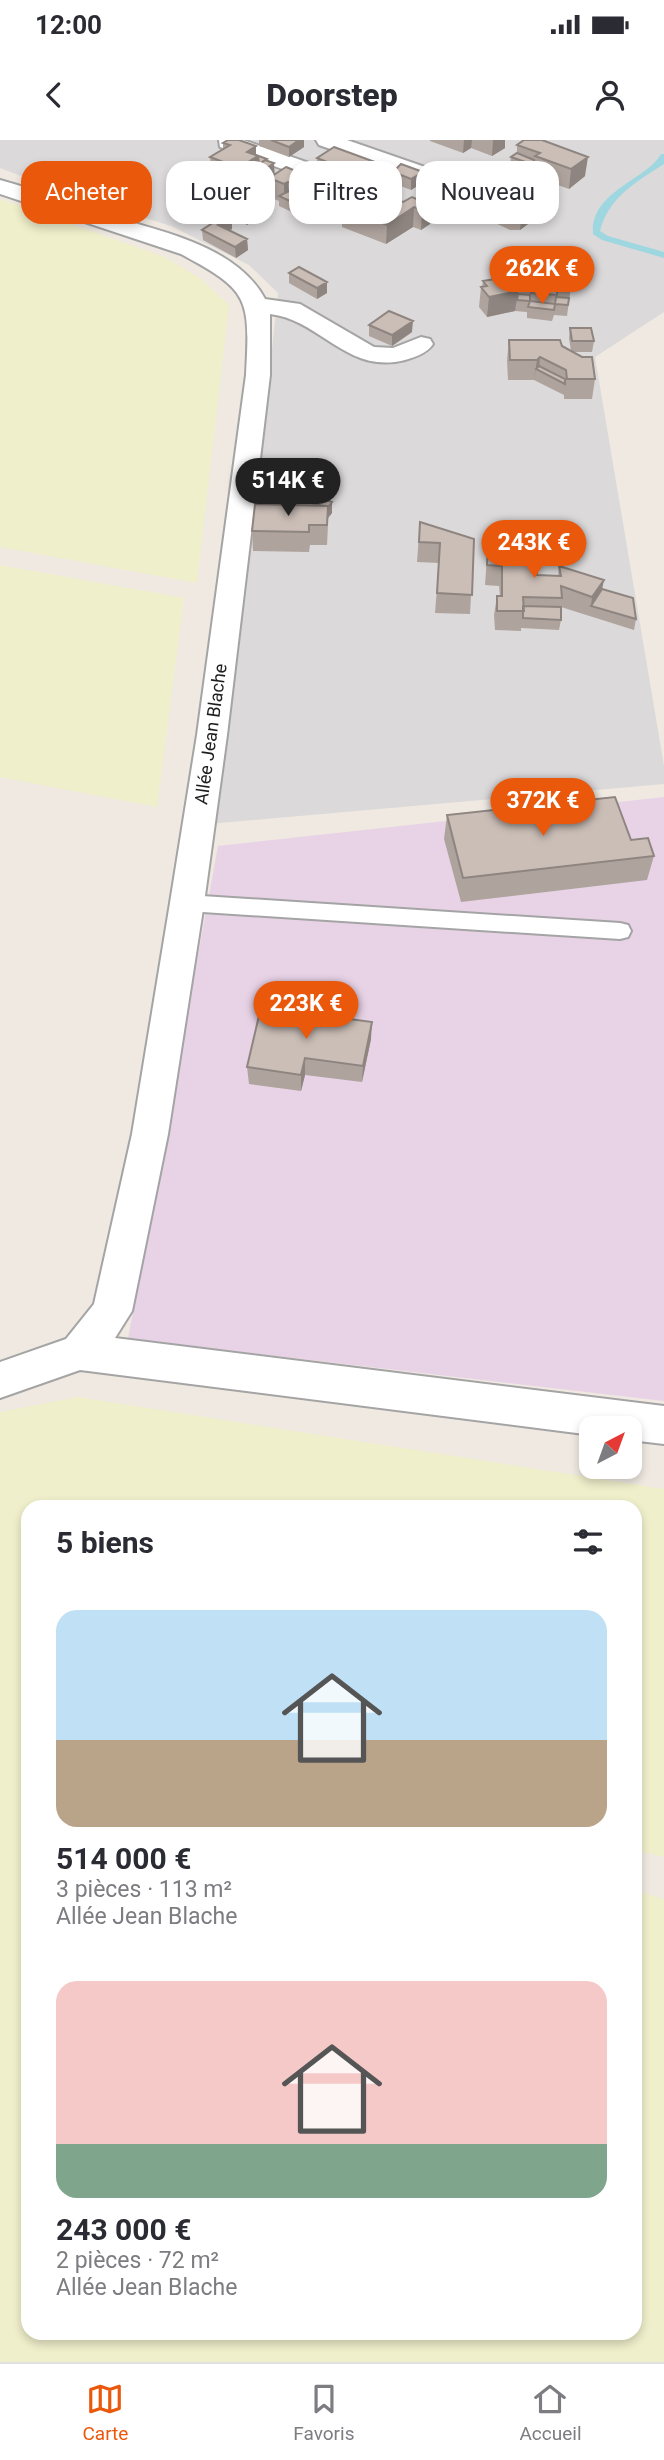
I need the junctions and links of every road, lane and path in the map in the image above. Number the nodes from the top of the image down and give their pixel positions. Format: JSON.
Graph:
{"nodes":[{"id":1,"x":327,"y":140,"type":"edge"},
{"id":2,"x":227,"y":141,"type":"edge"},
{"id":3,"x":289,"y":163,"type":"edge"},
{"id":4,"x":416,"y":171,"type":"edge"},
{"id":5,"x":0,"y":187,"type":"edge"},
{"id":6,"x":258,"y":305,"type":"junction"},
{"id":7,"x":421,"y":344,"type":"dead end"},
{"id":8,"x":187,"y":903,"type":"junction"},
{"id":9,"x":621,"y":931,"type":"dead end"},
{"id":10,"x":80,"y":1352,"type":"junction"},
{"id":11,"x":0,"y":1380,"type":"edge"},
{"id":12,"x":664,"y":1425,"type":"edge"}],
"edges":[{"from":1,"to":4,"type":"street"},
{"from":2,"to":3,"type":"street"},
{"from":5,"to":6,"type":"street"},
{"from":6,"to":7,"type":"street"},
{"from":6,"to":8,"type":"street","name":"Allée Jean Blache"},
{"from":8,"to":9,"type":"lane"},
{"from":8,"to":10,"type":"street","name":"Allée Jean Blache"},
{"from":10,"to":11,"type":"street"},
{"from":10,"to":12,"type":"street"}]}
